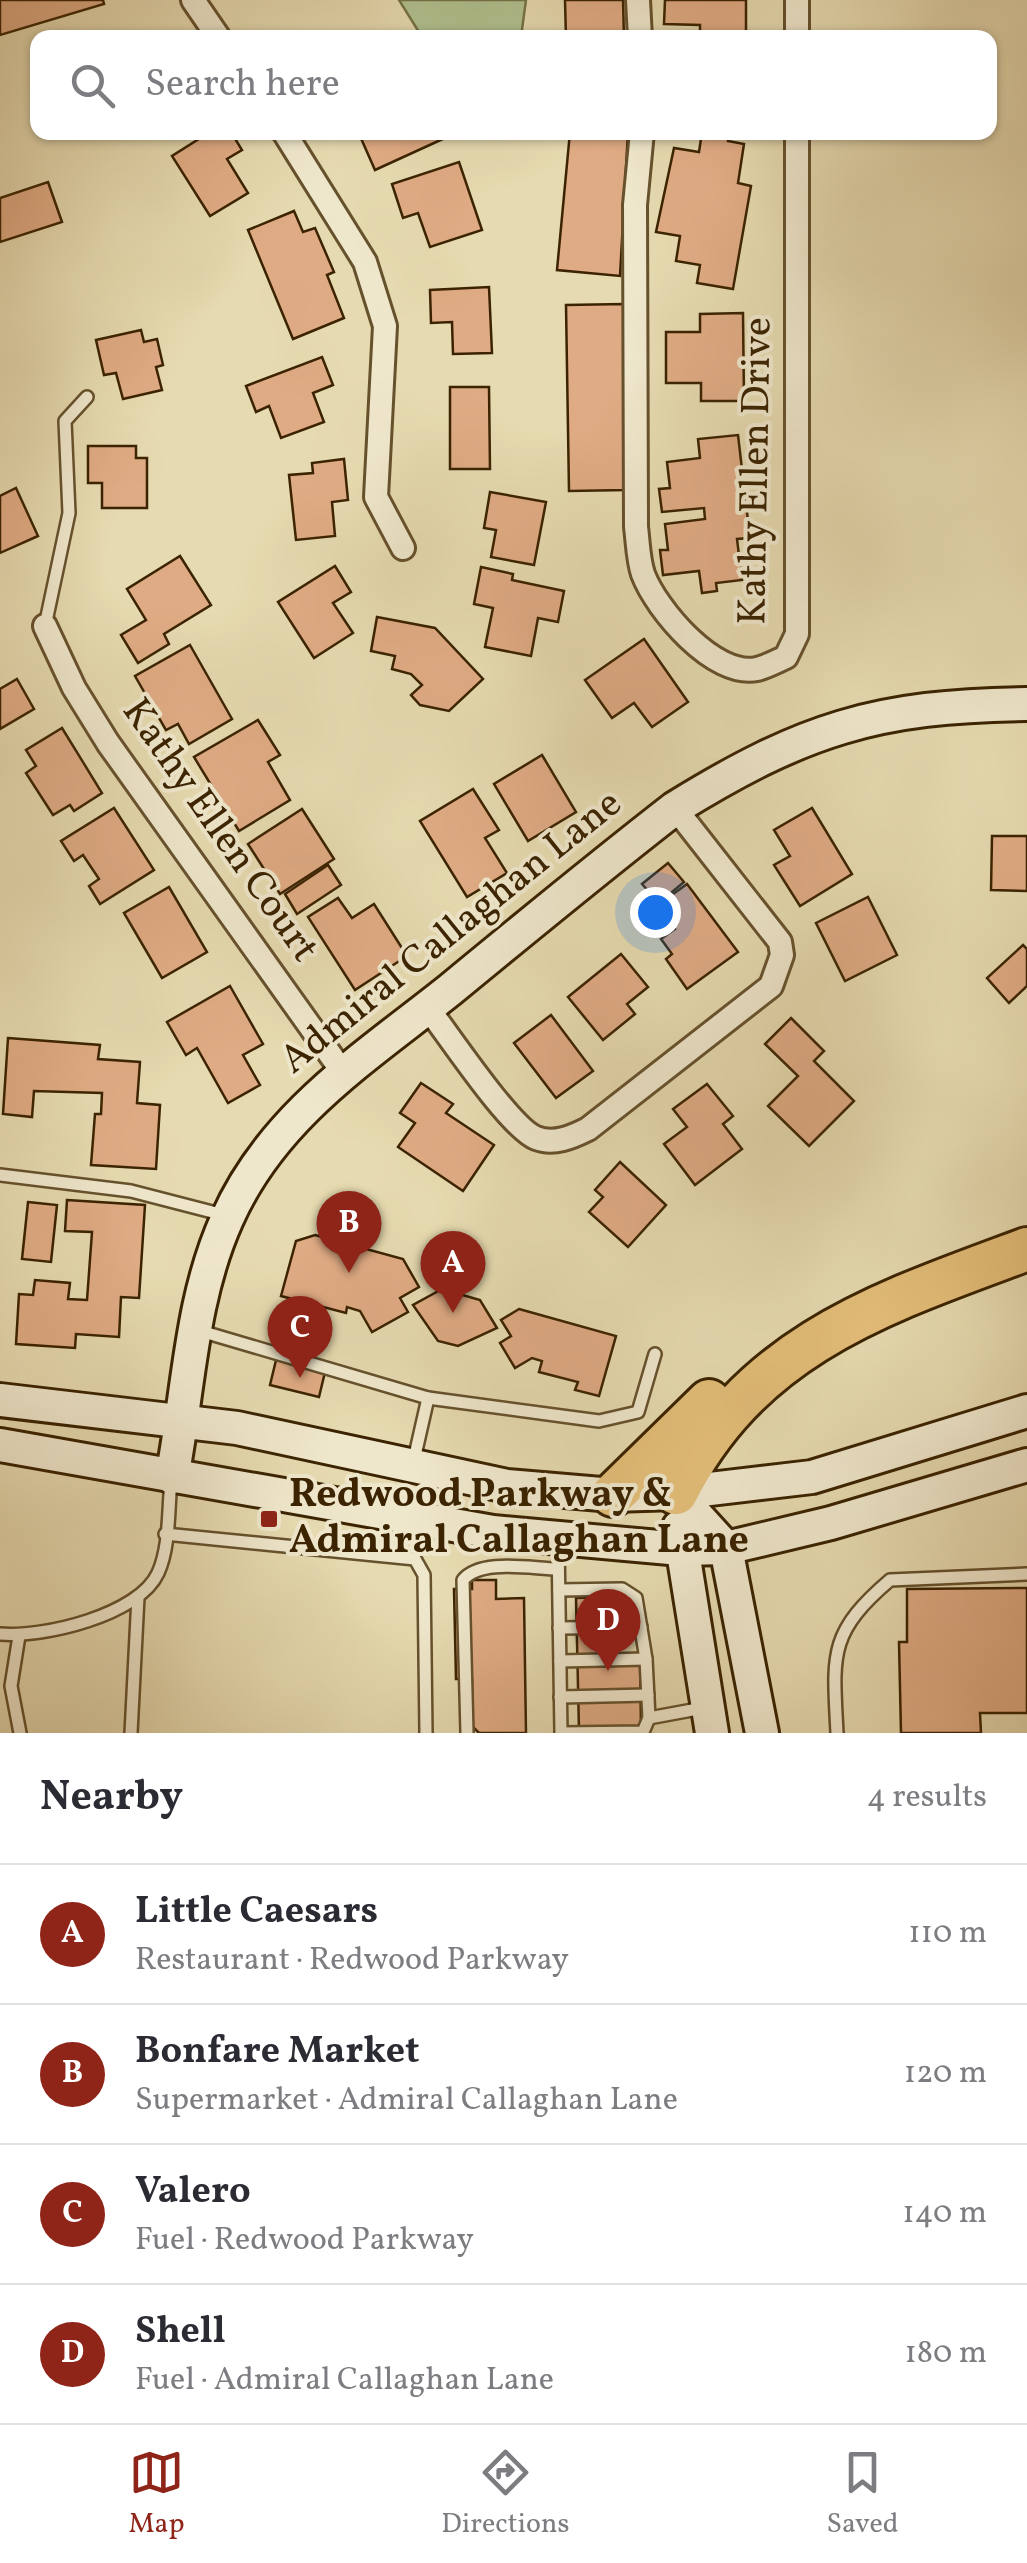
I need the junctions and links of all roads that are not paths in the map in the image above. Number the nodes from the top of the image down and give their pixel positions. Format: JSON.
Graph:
{"nodes":[{"id":1,"x":193,"y":0,"type":"edge"},
{"id":2,"x":638,"y":0,"type":"edge"},
{"id":3,"x":796,"y":0,"type":"edge"},
{"id":4,"x":214,"y":30,"type":"edge"},
{"id":5,"x":640,"y":30,"type":"edge"},
{"id":6,"x":797,"y":30,"type":"edge"},
{"id":7,"x":289,"y":140,"type":"edge"},
{"id":8,"x":641,"y":140,"type":"edge"},
{"id":9,"x":797,"y":140,"type":"edge"},
{"id":10,"x":87,"y":397,"type":"dead end"},
{"id":11,"x":403,"y":548,"type":"dead end"},
{"id":12,"x":45,"y":626,"type":"joint"},
{"id":13,"x":1027,"y":704,"type":"edge"},
{"id":14,"x":675,"y":808,"type":"junction"},
{"id":15,"x":428,"y":1008,"type":"junction"},
{"id":16,"x":342,"y":1072,"type":"junction"},
{"id":17,"x":0,"y":1175,"type":"edge"},
{"id":18,"x":228,"y":1216,"type":"junction"},
{"id":19,"x":1027,"y":1249,"type":"edge"},
{"id":20,"x":194,"y":1329,"type":"junction"},
{"id":21,"x":655,"y":1354,"type":"dead end"},
{"id":22,"x":788,"y":1361,"type":"junction"},
{"id":23,"x":428,"y":1398,"type":"junction"},
{"id":24,"x":0,"y":1400,"type":"edge"},
{"id":25,"x":1027,"y":1411,"type":"edge"},
{"id":26,"x":183,"y":1422,"type":"junction"},
{"id":27,"x":0,"y":1446,"type":"edge"},
{"id":28,"x":1027,"y":1466,"type":"edge"},
{"id":29,"x":412,"y":1468,"type":"junction"},
{"id":30,"x":172,"y":1477,"type":"junction"},
{"id":31,"x":676,"y":1493,"type":"junction"},
{"id":32,"x":613,"y":1495,"type":"junction"},
{"id":33,"x":165,"y":1534,"type":"junction"},
{"id":34,"x":726,"y":1548,"type":"junction"},
{"id":35,"x":681,"y":1549,"type":"junction"},
{"id":36,"x":558,"y":1555,"type":"junction"},
{"id":37,"x":1027,"y":1574,"type":"edge"},
{"id":38,"x":559,"y":1590,"type":"junction"},
{"id":39,"x":138,"y":1597,"type":"junction"},
{"id":40,"x":641,"y":1627,"type":"junction"},
{"id":41,"x":560,"y":1628,"type":"junction"},
{"id":42,"x":0,"y":1634,"type":"edge"},
{"id":43,"x":20,"y":1636,"type":"junction"},
{"id":44,"x":646,"y":1659,"type":"junction"},
{"id":45,"x":560,"y":1660,"type":"junction"},
{"id":46,"x":648,"y":1695,"type":"junction"},
{"id":47,"x":560,"y":1697,"type":"junction"},
{"id":48,"x":648,"y":1718,"type":"junction"},
{"id":49,"x":709,"y":1720,"type":"edge"},
{"id":50,"x":20,"y":1733,"type":"edge"},
{"id":51,"x":131,"y":1733,"type":"edge"},
{"id":52,"x":426,"y":1733,"type":"edge"},
{"id":53,"x":467,"y":1733,"type":"edge"},
{"id":54,"x":561,"y":1733,"type":"edge"},
{"id":55,"x":762,"y":1733,"type":"edge"},
{"id":56,"x":837,"y":1733,"type":"edge"}],
"edges":[{"from":1,"to":4,"type":"street"},
{"from":2,"to":5,"type":"street"},
{"from":3,"to":6,"type":"street"},
{"from":7,"to":11,"type":"street"},
{"from":8,"to":9,"type":"street","name":"Kathy Ellen Drive"},
{"from":10,"to":12,"type":"lane"},
{"from":12,"to":16,"type":"street","name":"Kathy Ellen Court"},
{"from":13,"to":14,"type":"main road","name":"Admiral Callaghan Lane"},
{"from":14,"to":15,"type":"main road","name":"Admiral Callaghan Lane"},
{"from":14,"to":15,"type":"street"},
{"from":15,"to":16,"type":"main road","name":"Admiral Callaghan Lane"},
{"from":16,"to":18,"type":"main road","name":"Admiral Callaghan Lane"},
{"from":17,"to":18,"type":"lane"},
{"from":18,"to":20,"type":"main road","name":"Admiral Callaghan Lane"},
{"from":19,"to":22,"type":"highway"},
{"from":20,"to":23,"type":"lane"},
{"from":20,"to":26,"type":"main road","name":"Admiral Callaghan Lane"},
{"from":21,"to":23,"type":"lane"},
{"from":22,"to":31,"type":"highway"},
{"from":22,"to":32,"type":"highway"},
{"from":23,"to":29,"type":"lane"},
{"from":24,"to":26,"type":"main road"},
{"from":25,"to":31,"type":"main road"},
{"from":26,"to":29,"type":"main road"},
{"from":26,"to":30,"type":"main road","name":"Admiral Callaghan Lane"},
{"from":27,"to":30,"type":"main road"},
{"from":28,"to":34,"type":"main road"},
{"from":29,"to":32,"type":"main road"},
{"from":30,"to":33,"type":"lane"},
{"from":30,"to":36,"type":"main road"},
{"from":31,"to":32,"type":"main road"},
{"from":31,"to":34,"type":"main road"},
{"from":31,"to":35,"type":"main road"},
{"from":33,"to":39,"type":"lane"},
{"from":33,"to":52,"type":"lane"},
{"from":34,"to":35,"type":"main road"},
{"from":34,"to":55,"type":"main road"},
{"from":35,"to":36,"type":"main road"},
{"from":35,"to":49,"type":"main road"},
{"from":36,"to":38,"type":"lane"},
{"from":36,"to":53,"type":"lane"},
{"from":37,"to":56,"type":"lane"},
{"from":38,"to":40,"type":"lane"},
{"from":38,"to":41,"type":"lane"},
{"from":39,"to":43,"type":"lane"},
{"from":39,"to":51,"type":"lane"},
{"from":40,"to":41,"type":"lane"},
{"from":40,"to":44,"type":"lane"},
{"from":41,"to":45,"type":"lane"},
{"from":42,"to":43,"type":"lane"},
{"from":43,"to":50,"type":"lane"},
{"from":44,"to":45,"type":"lane"},
{"from":44,"to":46,"type":"lane"},
{"from":45,"to":47,"type":"lane"},
{"from":46,"to":47,"type":"lane"},
{"from":46,"to":48,"type":"lane"},
{"from":47,"to":54,"type":"lane"},
{"from":48,"to":49,"type":"lane"},
{"from":48,"to":54,"type":"lane"}]}
